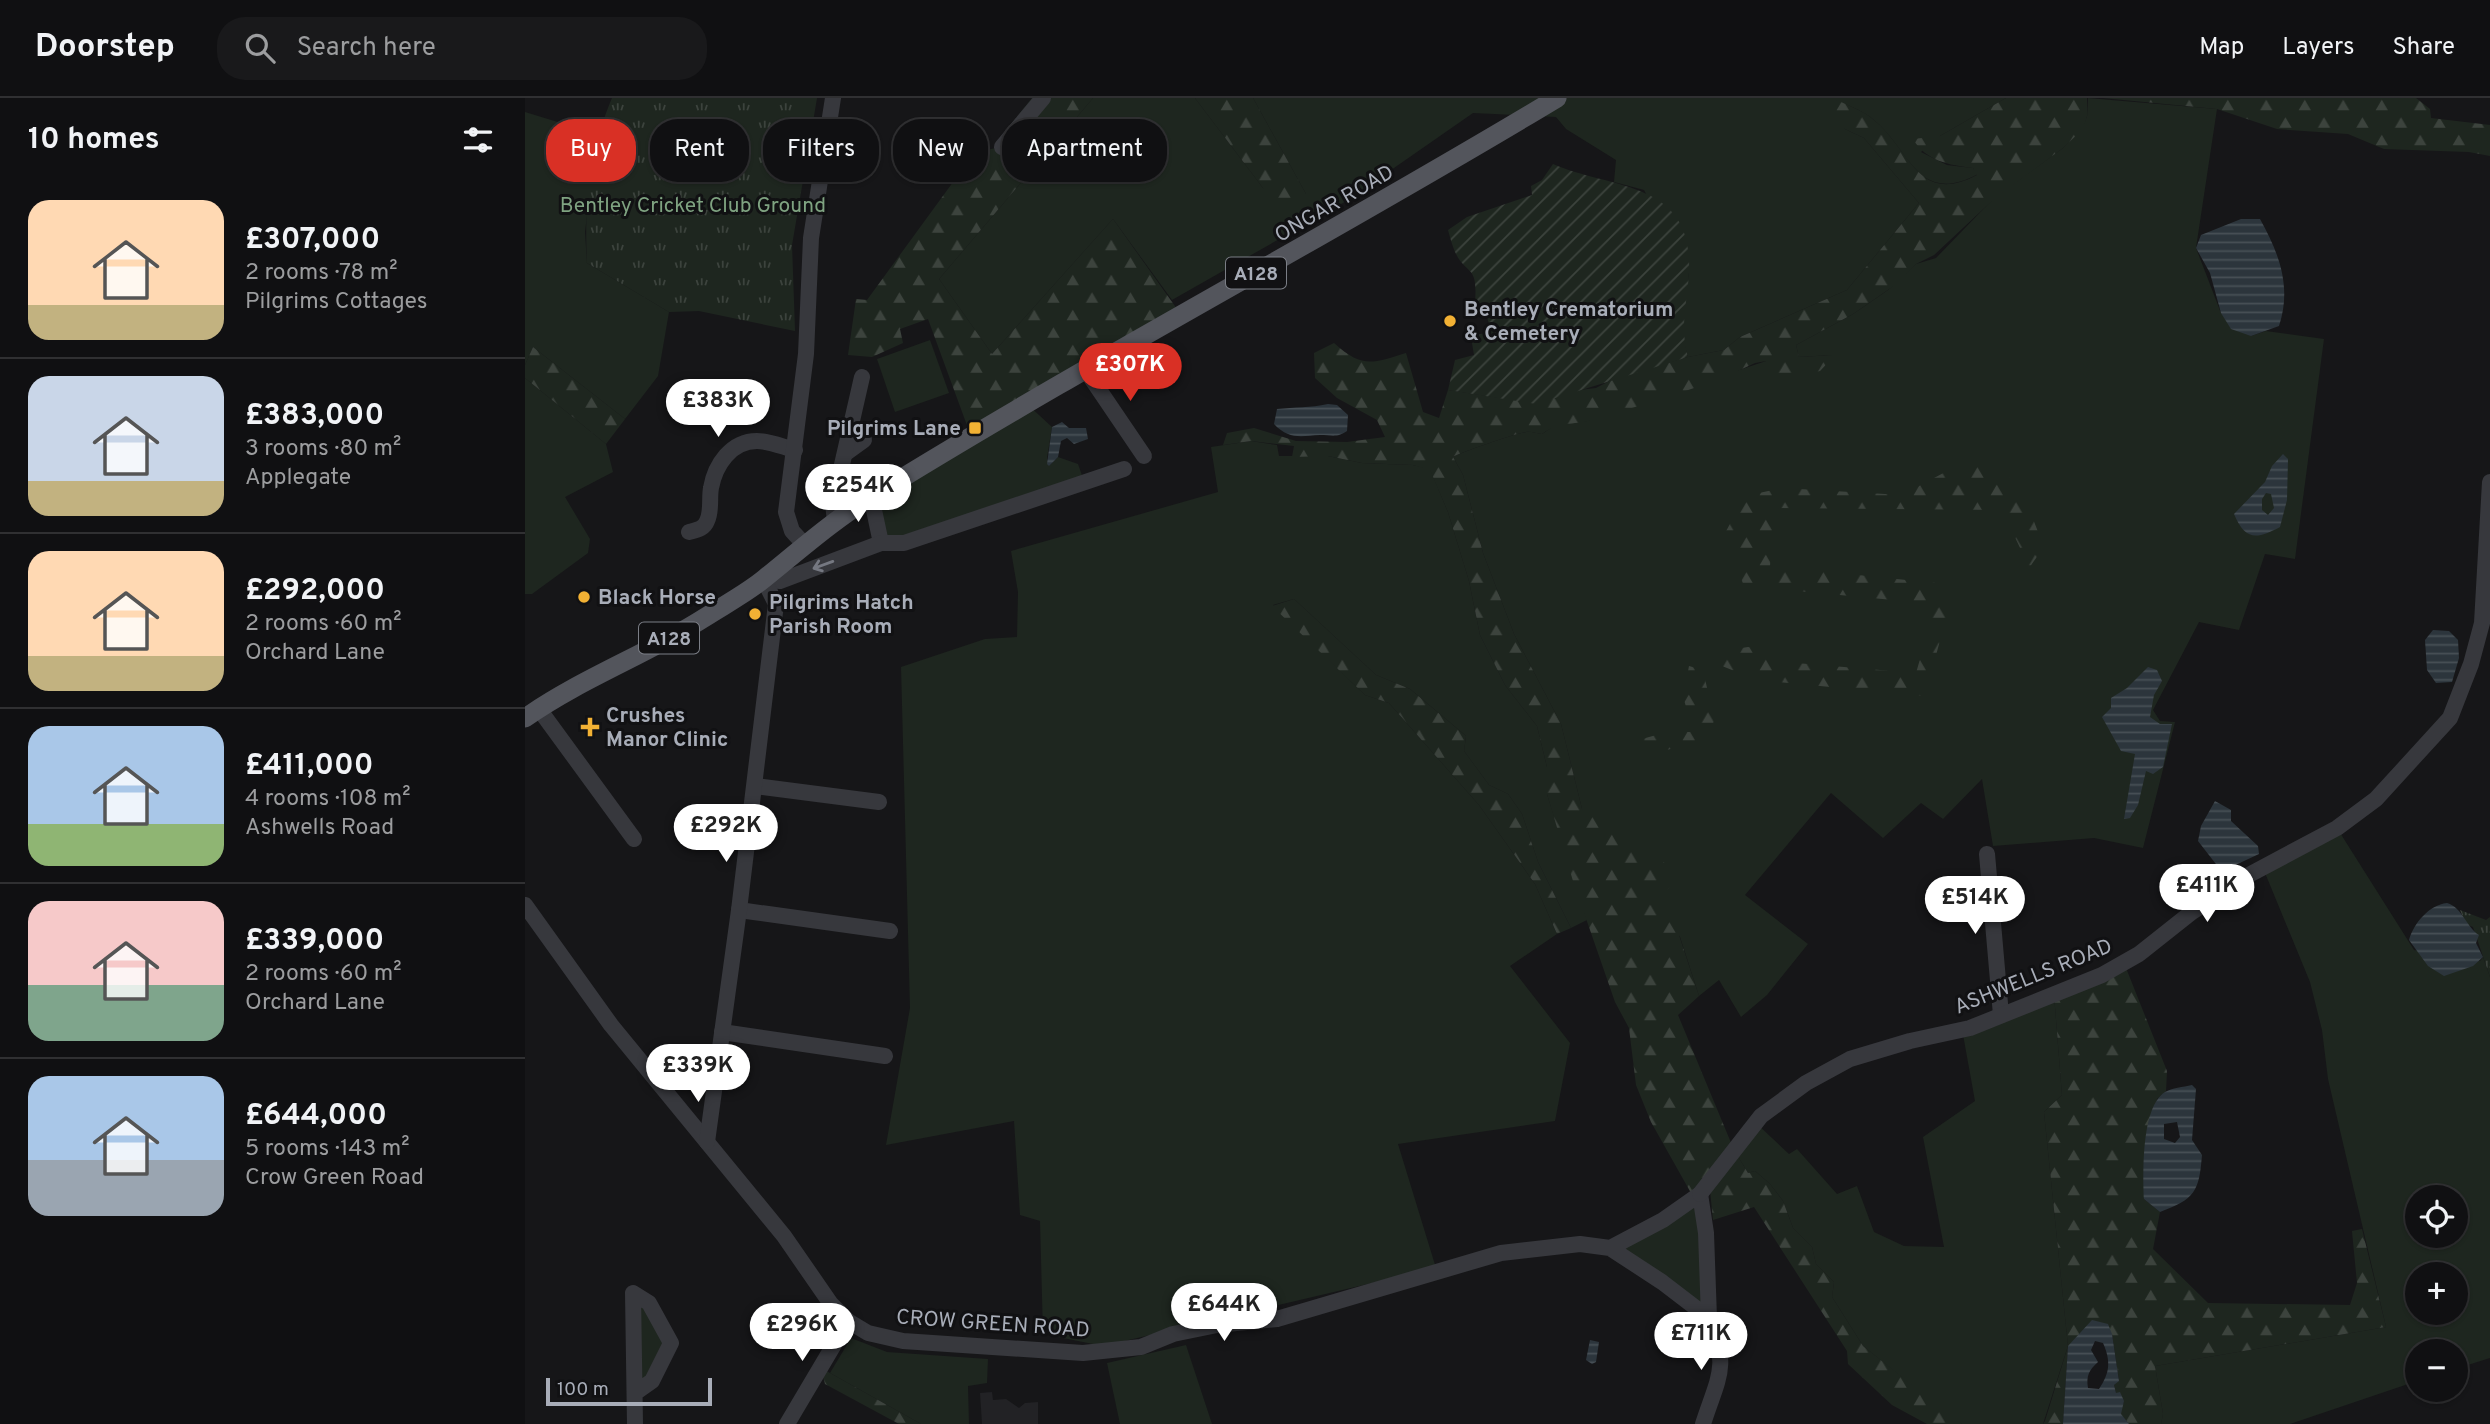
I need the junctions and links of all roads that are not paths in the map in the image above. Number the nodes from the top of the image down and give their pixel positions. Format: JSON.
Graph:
{"nodes":[{"id":1,"x":833,"y":98,"type":"edge"},
{"id":2,"x":1043,"y":98,"type":"edge"},
{"id":3,"x":1557,"y":98,"type":"edge"},
{"id":4,"x":1025,"y":119,"type":"edge"},
{"id":5,"x":1085,"y":369,"type":"junction"},
{"id":6,"x":862,"y":377,"type":"dead end"},
{"id":7,"x":864,"y":440,"type":"dead end"},
{"id":8,"x":795,"y":450,"type":"junction"},
{"id":9,"x":846,"y":453,"type":"junction"},
{"id":10,"x":1144,"y":456,"type":"dead end"},
{"id":11,"x":1124,"y":469,"type":"dead end"},
{"id":12,"x":2490,"y":482,"type":"edge"},
{"id":13,"x":871,"y":496,"type":"junction"},
{"id":14,"x":835,"y":521,"type":"junction"},
{"id":15,"x":689,"y":532,"type":"dead end"},
{"id":16,"x":803,"y":543,"type":"junction"},
{"id":17,"x":881,"y":543,"type":"junction"},
{"id":18,"x":764,"y":580,"type":"junction"},
{"id":19,"x":532,"y":713,"type":"edge"},
{"id":20,"x":755,"y":786,"type":"junction"},
{"id":21,"x":879,"y":802,"type":"dead end"},
{"id":22,"x":633,"y":839,"type":"dead end"},
{"id":23,"x":1987,"y":854,"type":"dead end"},
{"id":24,"x":525,"y":905,"type":"edge"},
{"id":25,"x":739,"y":910,"type":"junction"},
{"id":26,"x":890,"y":931,"type":"dead end"},
{"id":27,"x":2001,"y":1015,"type":"junction"},
{"id":28,"x":722,"y":1032,"type":"junction"},
{"id":29,"x":885,"y":1056,"type":"dead end"},
{"id":30,"x":706,"y":1142,"type":"junction"},
{"id":31,"x":1700,"y":1194,"type":"junction"},
{"id":32,"x":1610,"y":1248,"type":"junction"},
{"id":33,"x":1709,"y":1318,"type":"junction"},
{"id":34,"x":848,"y":1321,"type":"junction"},
{"id":35,"x":635,"y":1393,"type":"junction"},
{"id":36,"x":635,"y":1424,"type":"edge"},
{"id":37,"x":787,"y":1424,"type":"edge"},
{"id":38,"x":1703,"y":1424,"type":"edge"}],
"edges":[{"from":1,"to":8,"type":"street"},
{"from":2,"to":4,"type":"street"},
{"from":3,"to":5,"type":"main road","name":"ONGAR ROAD","number":"A128"},
{"from":5,"to":10,"type":"street"},
{"from":5,"to":13,"type":"main road","name":"ONGAR ROAD","number":"A128"},
{"from":6,"to":9,"type":"street"},
{"from":7,"to":9,"type":"street"},
{"from":8,"to":15,"type":"street"},
{"from":8,"to":16,"type":"street"},
{"from":9,"to":14,"type":"street"},
{"from":11,"to":17,"type":"street"},
{"from":12,"to":27,"type":"street","name":"ASHWELLS ROAD"},
{"from":13,"to":14,"type":"main road","name":"ONGAR ROAD","number":"A128"},
{"from":13,"to":17,"type":"street"},
{"from":14,"to":16,"type":"main road","name":"ONGAR ROAD","number":"A128"},
{"from":16,"to":18,"type":"main road","name":"ONGAR ROAD","number":"A128"},
{"from":17,"to":18,"type":"street","one_way":true},
{"from":18,"to":19,"type":"main road","name":"ONGAR ROAD","number":"A128"},
{"from":18,"to":20,"type":"street"},
{"from":19,"to":22,"type":"street"},
{"from":20,"to":21,"type":"street"},
{"from":20,"to":25,"type":"street"},
{"from":23,"to":27,"type":"street"},
{"from":24,"to":30,"type":"street","name":"CROW GREEN ROAD"},
{"from":25,"to":26,"type":"street"},
{"from":25,"to":28,"type":"street"},
{"from":27,"to":31,"type":"street","name":"ASHWELLS ROAD"},
{"from":28,"to":29,"type":"street"},
{"from":28,"to":30,"type":"street"},
{"from":30,"to":34,"type":"street","name":"CROW GREEN ROAD"},
{"from":31,"to":32,"type":"street","name":"ASHWELLS ROAD"},
{"from":31,"to":33,"type":"street"},
{"from":32,"to":33,"type":"street"},
{"from":32,"to":34,"type":"street","name":"CROW GREEN ROAD"},
{"from":33,"to":38,"type":"street"},
{"from":34,"to":37,"type":"street"},
{"from":35,"to":35,"type":"street"},
{"from":35,"to":36,"type":"street"}]}
